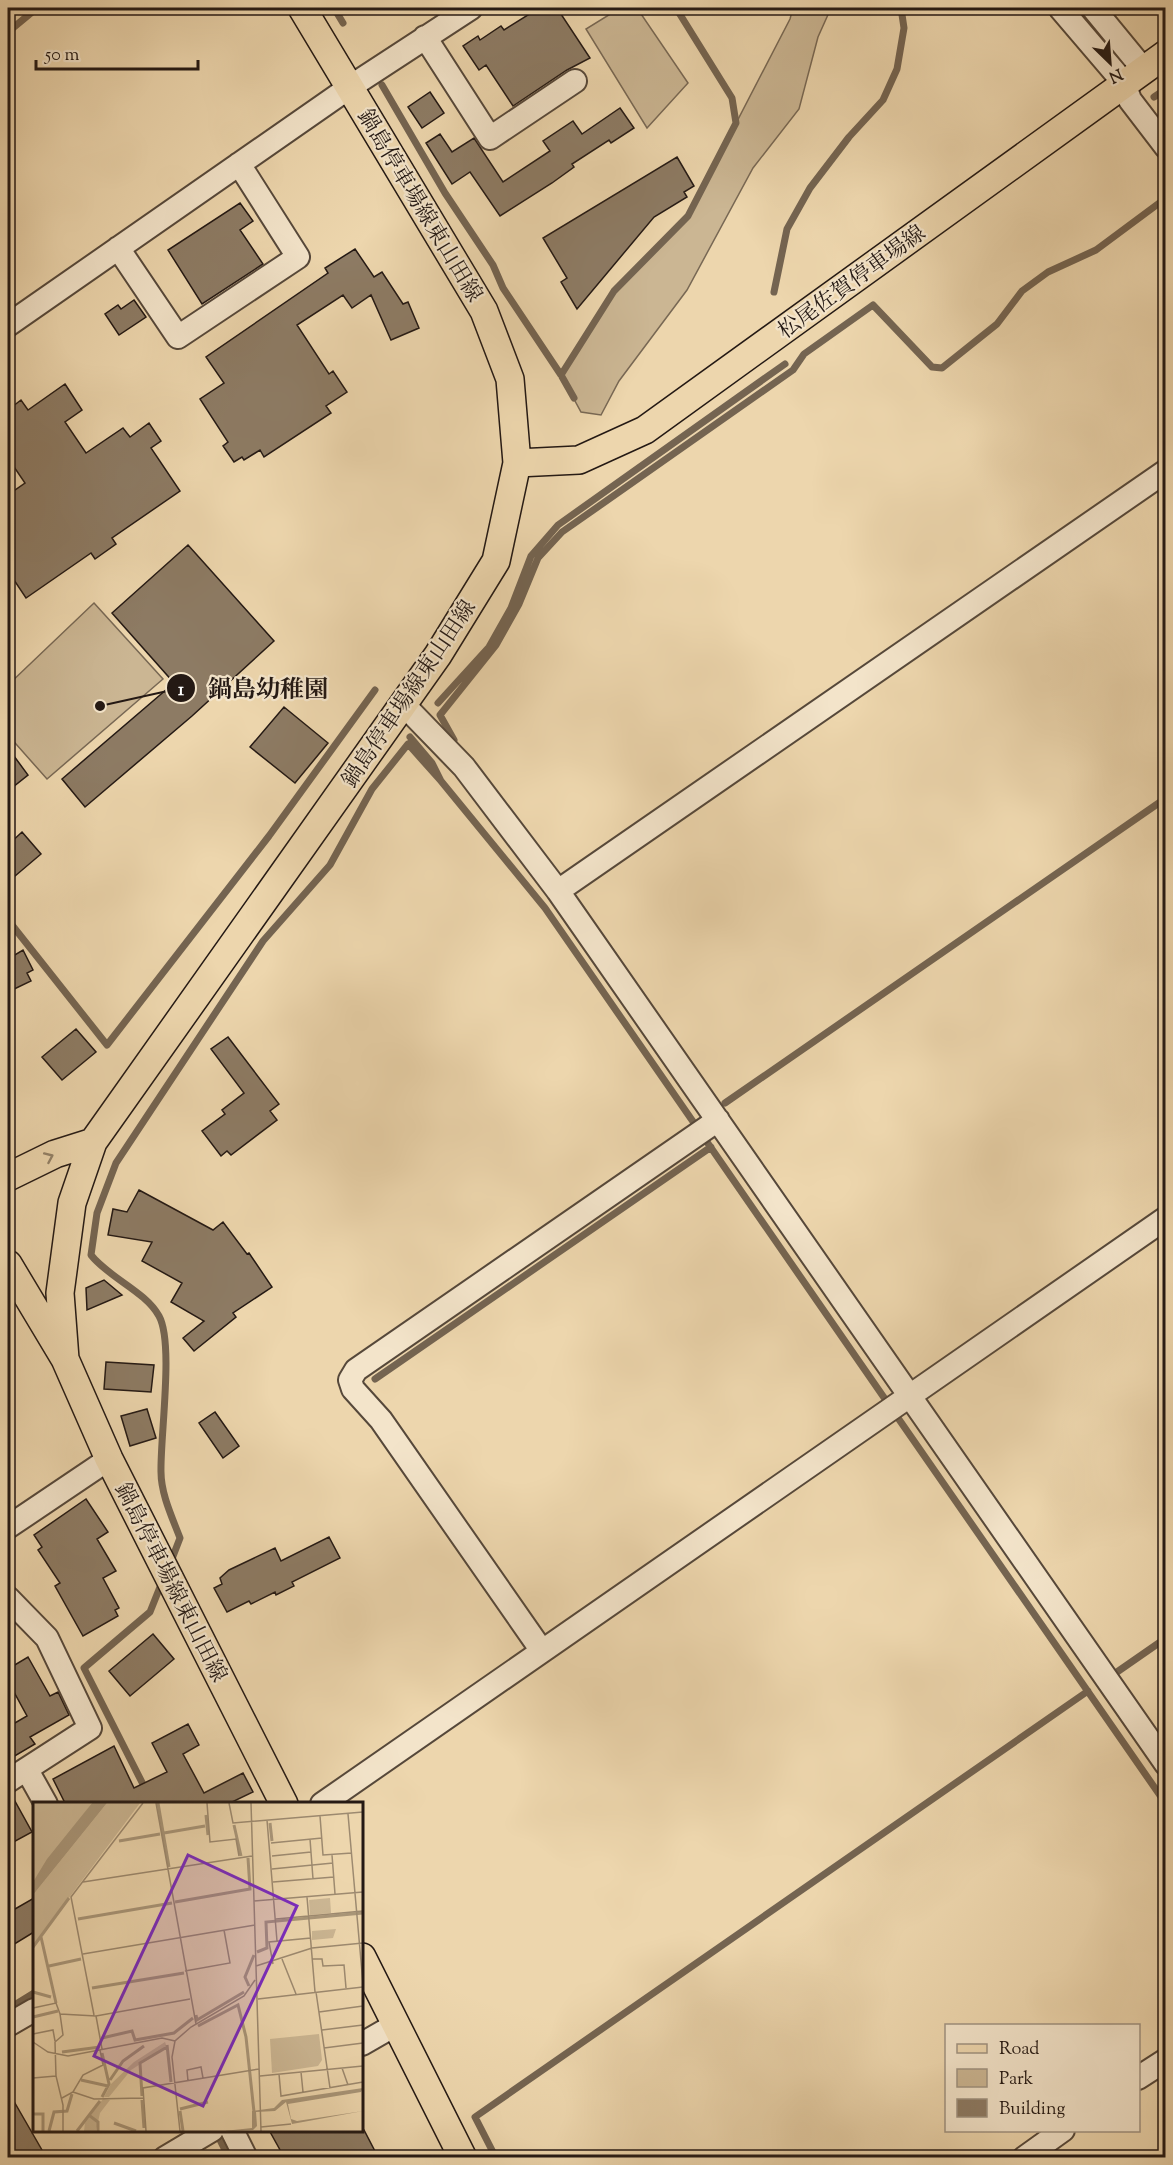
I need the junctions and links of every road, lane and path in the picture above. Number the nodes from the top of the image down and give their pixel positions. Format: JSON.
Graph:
{"nodes":[{"id":1,"x":302,"y":8,"type":"edge"},
{"id":2,"x":471,"y":8,"type":"edge"},
{"id":3,"x":1060,"y":8,"type":"edge"},
{"id":4,"x":1093,"y":8,"type":"edge"},
{"id":5,"x":425,"y":37,"type":"junction"},
{"id":6,"x":1166,"y":54,"type":"edge"},
{"id":7,"x":1134,"y":77,"type":"junction"},
{"id":8,"x":574,"y":81,"type":"dead end"},
{"id":9,"x":350,"y":87,"type":"junction"},
{"id":10,"x":1166,"y":147,"type":"edge"},
{"id":11,"x":239,"y":164,"type":"junction"},
{"id":12,"x":118,"y":248,"type":"junction"},
{"id":13,"x":8,"y":325,"type":"edge"},
{"id":14,"x":517,"y":463,"type":"junction"},
{"id":15,"x":1166,"y":471,"type":"edge"},
{"id":16,"x":403,"y":704,"type":"junction"},
{"id":17,"x":558,"y":891,"type":"junction"},
{"id":18,"x":718,"y":1120,"type":"junction"},
{"id":19,"x":93,"y":1142,"type":"junction"},
{"id":20,"x":8,"y":1177,"type":"edge"},
{"id":21,"x":1166,"y":1218,"type":"edge"},
{"id":22,"x":8,"y":1264,"type":"edge"},
{"id":23,"x":65,"y":1359,"type":"junction"},
{"id":24,"x":910,"y":1397,"type":"junction"},
{"id":25,"x":109,"y":1459,"type":"junction"},
{"id":26,"x":8,"y":1527,"type":"edge"},
{"id":27,"x":8,"y":1598,"type":"edge"},
{"id":28,"x":542,"y":1651,"type":"junction"},
{"id":29,"x":1166,"y":1764,"type":"edge"},
{"id":30,"x":27,"y":1770,"type":"junction"},
{"id":31,"x":8,"y":1781,"type":"edge"},
{"id":32,"x":45,"y":1802,"type":"edge"},
{"id":33,"x":283,"y":1802,"type":"edge"},
{"id":34,"x":323,"y":1802,"type":"edge"},
{"id":35,"x":363,"y":1959,"type":"edge"},
{"id":36,"x":33,"y":2011,"type":"edge"},
{"id":37,"x":8,"y":2025,"type":"edge"},
{"id":38,"x":395,"y":2025,"type":"junction"},
{"id":39,"x":363,"y":2043,"type":"edge"},
{"id":40,"x":1166,"y":2060,"type":"edge"},
{"id":41,"x":1140,"y":2077,"type":"edge"},
{"id":42,"x":209,"y":2132,"type":"edge"},
{"id":43,"x":233,"y":2132,"type":"edge"},
{"id":44,"x":1060,"y":2132,"type":"edge"},
{"id":45,"x":165,"y":2157,"type":"edge"},
{"id":46,"x":246,"y":2157,"type":"edge"},
{"id":47,"x":463,"y":2157,"type":"edge"},
{"id":48,"x":1024,"y":2157,"type":"edge"}],
"edges":[{"from":1,"to":9,"type":"main road","name":"鍋島停車場線東山田線"},
{"from":2,"to":5,"type":"street"},
{"from":3,"to":7,"type":"street"},
{"from":4,"to":7,"type":"street"},
{"from":5,"to":8,"type":"street"},
{"from":5,"to":9,"type":"street"},
{"from":6,"to":7,"type":"main road","name":"松尾佐賀停車場線"},
{"from":7,"to":10,"type":"street"},
{"from":7,"to":14,"type":"main road","name":"松尾佐賀停車場線"},
{"from":9,"to":11,"type":"street"},
{"from":9,"to":14,"type":"main road","name":"鍋島停車場線東山田線"},
{"from":11,"to":12,"type":"street"},
{"from":11,"to":12,"type":"street"},
{"from":12,"to":13,"type":"street"},
{"from":14,"to":16,"type":"main road","name":"鍋島停車場線東山田線"},
{"from":15,"to":17,"type":"street"},
{"from":16,"to":17,"type":"street"},
{"from":16,"to":19,"type":"main road","name":"鍋島停車場線東山田線"},
{"from":17,"to":18,"type":"street"},
{"from":18,"to":24,"type":"street"},
{"from":18,"to":28,"type":"street"},
{"from":20,"to":19,"type":"main road","one_way":true},
{"from":19,"to":23,"type":"main road","name":"鍋島停車場線東山田線"},
{"from":21,"to":24,"type":"street"},
{"from":22,"to":23,"type":"main road","name":"鍋島停車場線東山田線"},
{"from":23,"to":25,"type":"main road","name":"鍋島停車場線東山田線"},
{"from":24,"to":28,"type":"street"},
{"from":24,"to":29,"type":"street"},
{"from":25,"to":26,"type":"street"},
{"from":25,"to":33,"type":"main road","name":"鍋島停車場線東山田線"},
{"from":27,"to":30,"type":"street"},
{"from":28,"to":34,"type":"street"},
{"from":30,"to":31,"type":"street"},
{"from":30,"to":32,"type":"street"},
{"from":35,"to":38,"type":"main road"},
{"from":36,"to":37,"type":"street"},
{"from":38,"to":39,"type":"street"},
{"from":38,"to":47,"type":"main road"},
{"from":40,"to":41,"type":"street"},
{"from":42,"to":45,"type":"street"},
{"from":43,"to":46,"type":"street"},
{"from":44,"to":48,"type":"street"}]}
